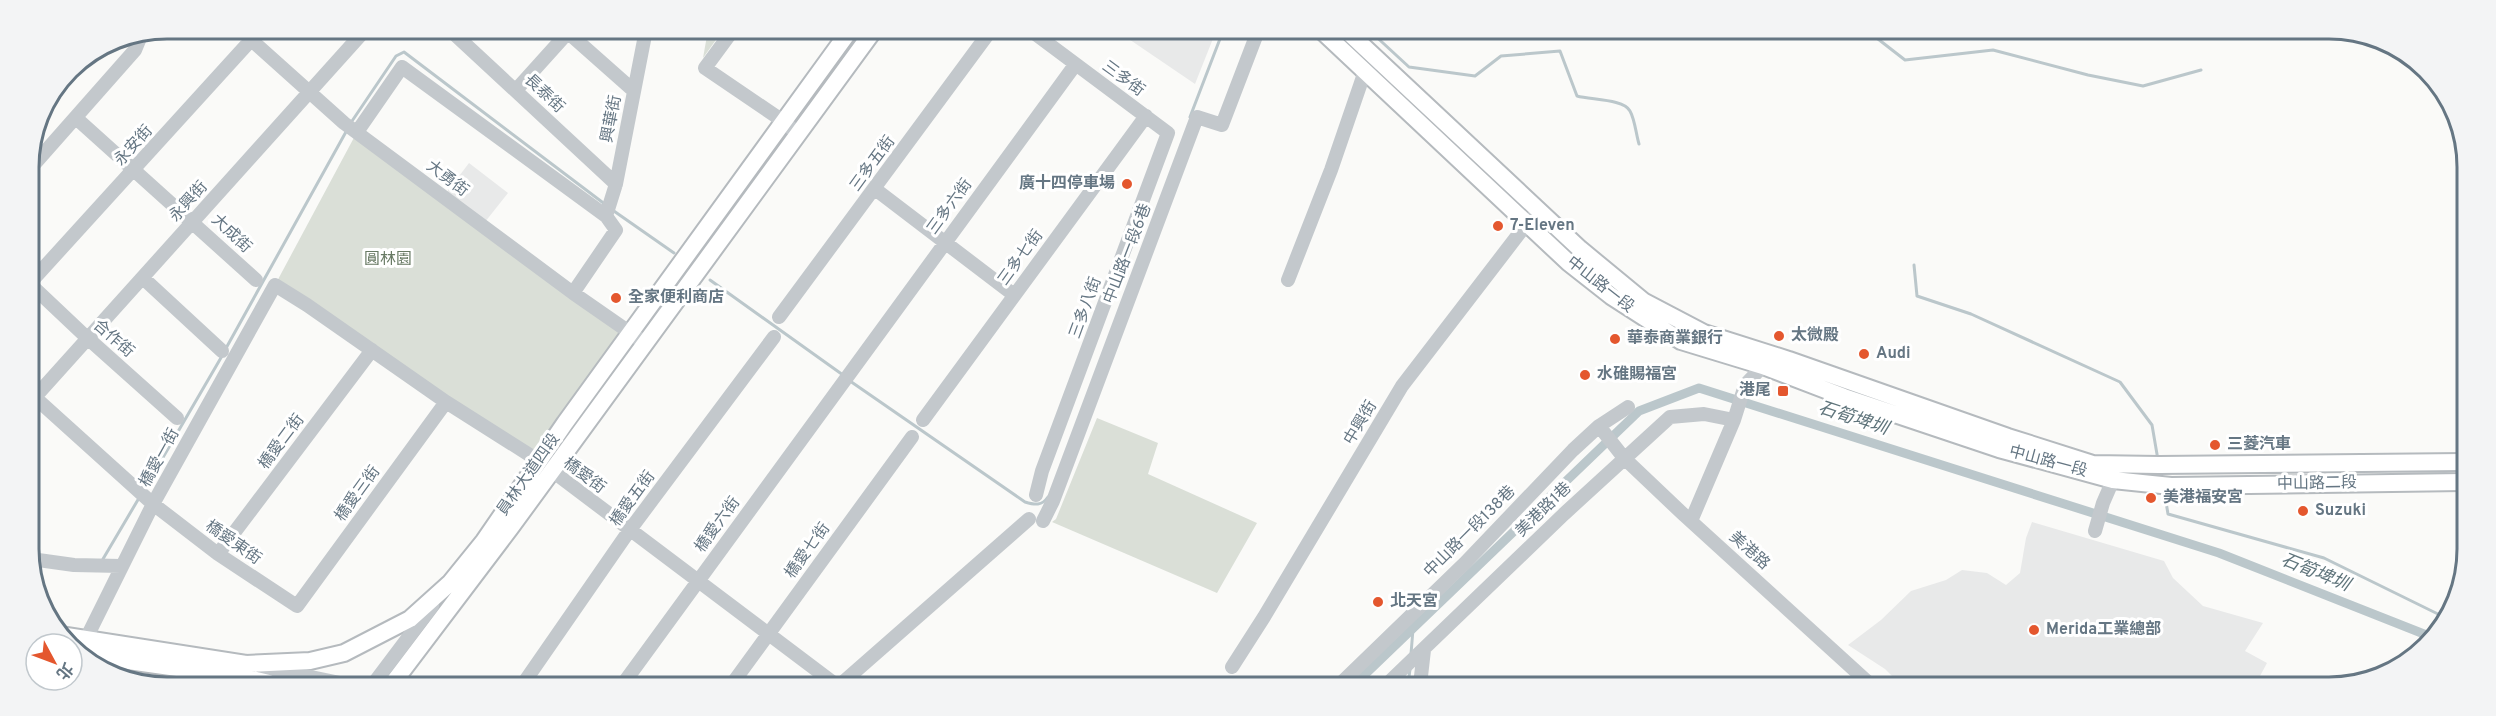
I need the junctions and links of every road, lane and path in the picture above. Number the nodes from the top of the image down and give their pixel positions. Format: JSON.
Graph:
{"nodes":[{"id":1,"x":251,"y":39,"type":"joint"},
{"id":2,"x":357,"y":39,"type":"edge"},
{"id":3,"x":460,"y":39,"type":"edge"},
{"id":4,"x":561,"y":39,"type":"edge"},
{"id":5,"x":577,"y":39,"type":"edge"},
{"id":6,"x":644,"y":39,"type":"edge"},
{"id":7,"x":726,"y":39,"type":"edge"},
{"id":8,"x":843,"y":39,"type":"edge"},
{"id":9,"x":867,"y":39,"type":"edge"},
{"id":10,"x":984,"y":39,"type":"edge"},
{"id":11,"x":1042,"y":39,"type":"edge"},
{"id":12,"x":1255,"y":39,"type":"edge"},
{"id":13,"x":1331,"y":39,"type":"edge"},
{"id":14,"x":1355,"y":39,"type":"edge"},
{"id":15,"x":138,"y":42,"type":"edge"},
{"id":16,"x":1075,"y":65,"type":"junction"},
{"id":17,"x":1365,"y":71,"type":"junction"},
{"id":18,"x":516,"y":90,"type":"junction"},
{"id":19,"x":634,"y":91,"type":"junction"},
{"id":20,"x":309,"y":93,"type":"junction"},
{"id":21,"x":1146,"y":116,"type":"junction"},
{"id":22,"x":76,"y":118,"type":"junction"},
{"id":23,"x":783,"y":121,"type":"junction"},
{"id":24,"x":351,"y":129,"type":"junction"},
{"id":25,"x":1168,"y":133,"type":"joint"},
{"id":26,"x":798,"y":134,"type":"junction"},
{"id":27,"x":39,"y":159,"type":"edge"},
{"id":28,"x":134,"y":170,"type":"junction"},
{"id":29,"x":616,"y":184,"type":"junction"},
{"id":30,"x":875,"y":189,"type":"junction"},
{"id":31,"x":608,"y":211,"type":"junction"},
{"id":32,"x":1534,"y":217,"type":"junction"},
{"id":33,"x":193,"y":222,"type":"junction"},
{"id":34,"x":944,"y":241,"type":"junction"},
{"id":35,"x":39,"y":274,"type":"edge"},
{"id":36,"x":142,"y":278,"type":"junction"},
{"id":37,"x":256,"y":280,"type":"dead end"},
{"id":38,"x":1288,"y":280,"type":"dead end"},
{"id":39,"x":275,"y":285,"type":"joint"},
{"id":40,"x":39,"y":292,"type":"edge"},
{"id":41,"x":573,"y":293,"type":"junction"},
{"id":42,"x":1014,"y":295,"type":"junction"},
{"id":43,"x":779,"y":317,"type":"dead end"},
{"id":44,"x":631,"y":332,"type":"junction"},
{"id":45,"x":774,"y":337,"type":"dead end"},
{"id":46,"x":89,"y":338,"type":"junction"},
{"id":47,"x":645,"y":343,"type":"junction"},
{"id":48,"x":372,"y":350,"type":"junction"},
{"id":49,"x":222,"y":351,"type":"dead end"},
{"id":50,"x":1790,"y":360,"type":"junction"},
{"id":51,"x":1763,"y":366,"type":"junction"},
{"id":52,"x":840,"y":386,"type":"joint"},
{"id":53,"x":39,"y":389,"type":"edge"},
{"id":54,"x":39,"y":400,"type":"edge"},
{"id":55,"x":446,"y":402,"type":"junction"},
{"id":56,"x":1628,"y":407,"type":"dead end"},
{"id":57,"x":1736,"y":416,"type":"junction"},
{"id":58,"x":177,"y":418,"type":"dead end"},
{"id":59,"x":923,"y":420,"type":"dead end"},
{"id":60,"x":1599,"y":426,"type":"junction"},
{"id":61,"x":912,"y":437,"type":"dead end"},
{"id":62,"x":1624,"y":458,"type":"junction"},
{"id":63,"x":2457,"y":462,"type":"edge"},
{"id":64,"x":2179,"y":465,"type":"joint"},
{"id":65,"x":545,"y":466,"type":"junction"},
{"id":66,"x":2113,"y":480,"type":"junction"},
{"id":67,"x":2457,"y":482,"type":"edge"},
{"id":68,"x":2153,"y":486,"type":"joint"},
{"id":69,"x":1036,"y":495,"type":"dead end"},
{"id":70,"x":147,"y":498,"type":"junction"},
{"id":71,"x":1691,"y":521,"type":"junction"},
{"id":72,"x":629,"y":531,"type":"junction"},
{"id":73,"x":2095,"y":531,"type":"dead end"},
{"id":74,"x":218,"y":555,"type":"junction"},
{"id":75,"x":39,"y":560,"type":"edge"},
{"id":76,"x":121,"y":566,"type":"junction"},
{"id":77,"x":699,"y":581,"type":"junction"},
{"id":78,"x":450,"y":583,"type":"junction"},
{"id":79,"x":297,"y":606,"type":"joint"},
{"id":80,"x":767,"y":634,"type":"junction"},
{"id":81,"x":84,"y":646,"type":"edge"},
{"id":82,"x":87,"y":648,"type":"edge"},
{"id":83,"x":87,"y":649,"type":"edge"},
{"id":84,"x":1419,"y":655,"type":"junction"},
{"id":85,"x":246,"y":664,"type":"junction"},
{"id":86,"x":1232,"y":667,"type":"dead end"},
{"id":87,"x":242,"y":677,"type":"edge"},
{"id":88,"x":310,"y":677,"type":"edge"},
{"id":89,"x":377,"y":677,"type":"edge"},
{"id":90,"x":397,"y":677,"type":"edge"},
{"id":91,"x":528,"y":677,"type":"edge"},
{"id":92,"x":628,"y":677,"type":"edge"},
{"id":93,"x":737,"y":677,"type":"edge"},
{"id":94,"x":825,"y":677,"type":"edge"},
{"id":95,"x":849,"y":677,"type":"edge"},
{"id":96,"x":1347,"y":677,"type":"edge"},
{"id":97,"x":1396,"y":677,"type":"edge"},
{"id":98,"x":1420,"y":677,"type":"edge"},
{"id":99,"x":1862,"y":677,"type":"edge"}],
"edges":[{"from":1,"to":20,"type":"street","name":"大勇街"},
{"from":1,"to":28,"type":"street","name":"永安街"},
{"from":2,"to":20,"type":"street","name":"永興街"},
{"from":3,"to":18,"type":"street","name":"長泰街"},
{"from":4,"to":18,"type":"street"},
{"from":5,"to":19,"type":"street"},
{"from":6,"to":19,"type":"street","name":"興華街"},
{"from":7,"to":23,"type":"street"},
{"from":8,"to":23,"type":"main road","name":"員林大道四段"},
{"from":9,"to":26,"type":"main road","name":"員林大道四段"},
{"from":10,"to":30,"type":"street","name":"三多五街"},
{"from":11,"to":16,"type":"street","name":"三多街"},
{"from":12,"to":95,"type":"street","name":"中山路一段6巷"},
{"from":13,"to":17,"type":"main road","name":"中山路一段"},
{"from":14,"to":32,"type":"main road","name":"中山路一段"},
{"from":15,"to":22,"type":"street"},
{"from":16,"to":21,"type":"street","name":"三多街"},
{"from":16,"to":34,"type":"street","name":"三多六街"},
{"from":17,"to":32,"type":"main road","name":"中山路一段"},
{"from":17,"to":38,"type":"street"},
{"from":18,"to":29,"type":"street","name":"長泰街"},
{"from":19,"to":29,"type":"street","name":"興華街"},
{"from":20,"to":24,"type":"street","name":"大勇街"},
{"from":20,"to":33,"type":"street","name":"永興街"},
{"from":21,"to":25,"type":"street","name":"三多街"},
{"from":21,"to":42,"type":"street","name":"三多七街"},
{"from":22,"to":27,"type":"street"},
{"from":22,"to":28,"type":"street","name":"大成街"},
{"from":23,"to":26,"type":"street"},
{"from":23,"to":44,"type":"main road","name":"員林大道四段"},
{"from":24,"to":31,"type":"street"},
{"from":24,"to":41,"type":"street","name":"大勇街"},
{"from":25,"to":69,"type":"street","name":"三多八街"},
{"from":26,"to":47,"type":"main road","name":"員林大道四段"},
{"from":28,"to":33,"type":"street","name":"大成街"},
{"from":28,"to":35,"type":"street","name":"永安街"},
{"from":29,"to":31,"type":"street","name":"興華街"},
{"from":30,"to":34,"type":"street"},
{"from":30,"to":43,"type":"street","name":"三多五街"},
{"from":31,"to":41,"type":"street"},
{"from":32,"to":50,"type":"main road","name":"中山路一段"},
{"from":32,"to":51,"type":"main road","name":"中山路一段"},
{"from":32,"to":86,"type":"street","name":"中興街"},
{"from":33,"to":36,"type":"street","name":"永興街"},
{"from":33,"to":37,"type":"street","name":"大成街"},
{"from":34,"to":42,"type":"street"},
{"from":34,"to":52,"type":"street","name":"三多六街"},
{"from":36,"to":46,"type":"street","name":"永興街"},
{"from":36,"to":49,"type":"street"},
{"from":39,"to":48,"type":"street","name":"橋愛街"},
{"from":39,"to":70,"type":"street","name":"橋愛一街"},
{"from":40,"to":46,"type":"street","name":"合作街"},
{"from":41,"to":44,"type":"street","name":"大勇街"},
{"from":42,"to":59,"type":"street","name":"三多七街"},
{"from":44,"to":47,"type":"street","name":"大勇街"},
{"from":44,"to":65,"type":"main road","name":"員林大道四段"},
{"from":45,"to":72,"type":"street","name":"橋愛五街"},
{"from":46,"to":53,"type":"street","name":"永興街"},
{"from":46,"to":58,"type":"street","name":"合作街"},
{"from":47,"to":65,"type":"main road","name":"員林大道四段"},
{"from":48,"to":55,"type":"street","name":"橋愛街"},
{"from":48,"to":74,"type":"street","name":"橋愛二街"},
{"from":50,"to":51,"type":"street"},
{"from":50,"to":64,"type":"main road","name":"中山路一段"},
{"from":51,"to":57,"type":"street"},
{"from":51,"to":66,"type":"main road","name":"中山路一段"},
{"from":52,"to":77,"type":"street","name":"橋愛六街"},
{"from":54,"to":70,"type":"street","name":"橋愛東街"},
{"from":55,"to":65,"type":"street","name":"橋愛街"},
{"from":55,"to":79,"type":"street","name":"橋愛三街"},
{"from":56,"to":60,"type":"street","name":"中山路一段138巷"},
{"from":57,"to":62,"type":"street","name":"美港路1巷"},
{"from":57,"to":71,"type":"street"},
{"from":60,"to":62,"type":"street","name":"美港路"},
{"from":60,"to":96,"type":"street","name":"中山路一段138巷"},
{"from":61,"to":80,"type":"street","name":"橋愛七街"},
{"from":62,"to":71,"type":"street","name":"美港路"},
{"from":62,"to":84,"type":"street","name":"美港路1巷"},
{"from":63,"to":64,"type":"main road","name":"中山路二段"},
{"from":65,"to":72,"type":"street","name":"橋愛街"},
{"from":65,"to":78,"type":"main road","name":"員林大道四段"},
{"from":65,"to":90,"type":"main road","name":"員林大道四段"},
{"from":66,"to":68,"type":"main road","name":"中山路一段"},
{"from":66,"to":73,"type":"street"},
{"from":67,"to":68,"type":"main road","name":"中山路二段"},
{"from":70,"to":74,"type":"street","name":"橋愛東街"},
{"from":70,"to":76,"type":"street","name":"橋愛一街"},
{"from":71,"to":99,"type":"street","name":"美港路"},
{"from":72,"to":77,"type":"street","name":"橋愛街"},
{"from":72,"to":91,"type":"street","name":"橋愛五街"},
{"from":74,"to":79,"type":"street","name":"橋愛東街"},
{"from":75,"to":76,"type":"street"},
{"from":76,"to":81,"type":"street","name":"橋愛一街"},
{"from":77,"to":80,"type":"street","name":"橋愛街"},
{"from":77,"to":92,"type":"street","name":"橋愛六街"},
{"from":78,"to":85,"type":"main road","name":"員林大道四段"},
{"from":78,"to":89,"type":"street"},
{"from":80,"to":93,"type":"street","name":"橋愛七街"},
{"from":80,"to":94,"type":"street","name":"橋愛街"},
{"from":82,"to":85,"type":"main road","name":"員林大道四段"},
{"from":83,"to":87,"type":"main road","name":"員林大道四段"},
{"from":84,"to":97,"type":"street","name":"美港路1巷"},
{"from":84,"to":98,"type":"street"},
{"from":85,"to":88,"type":"street"}]}
